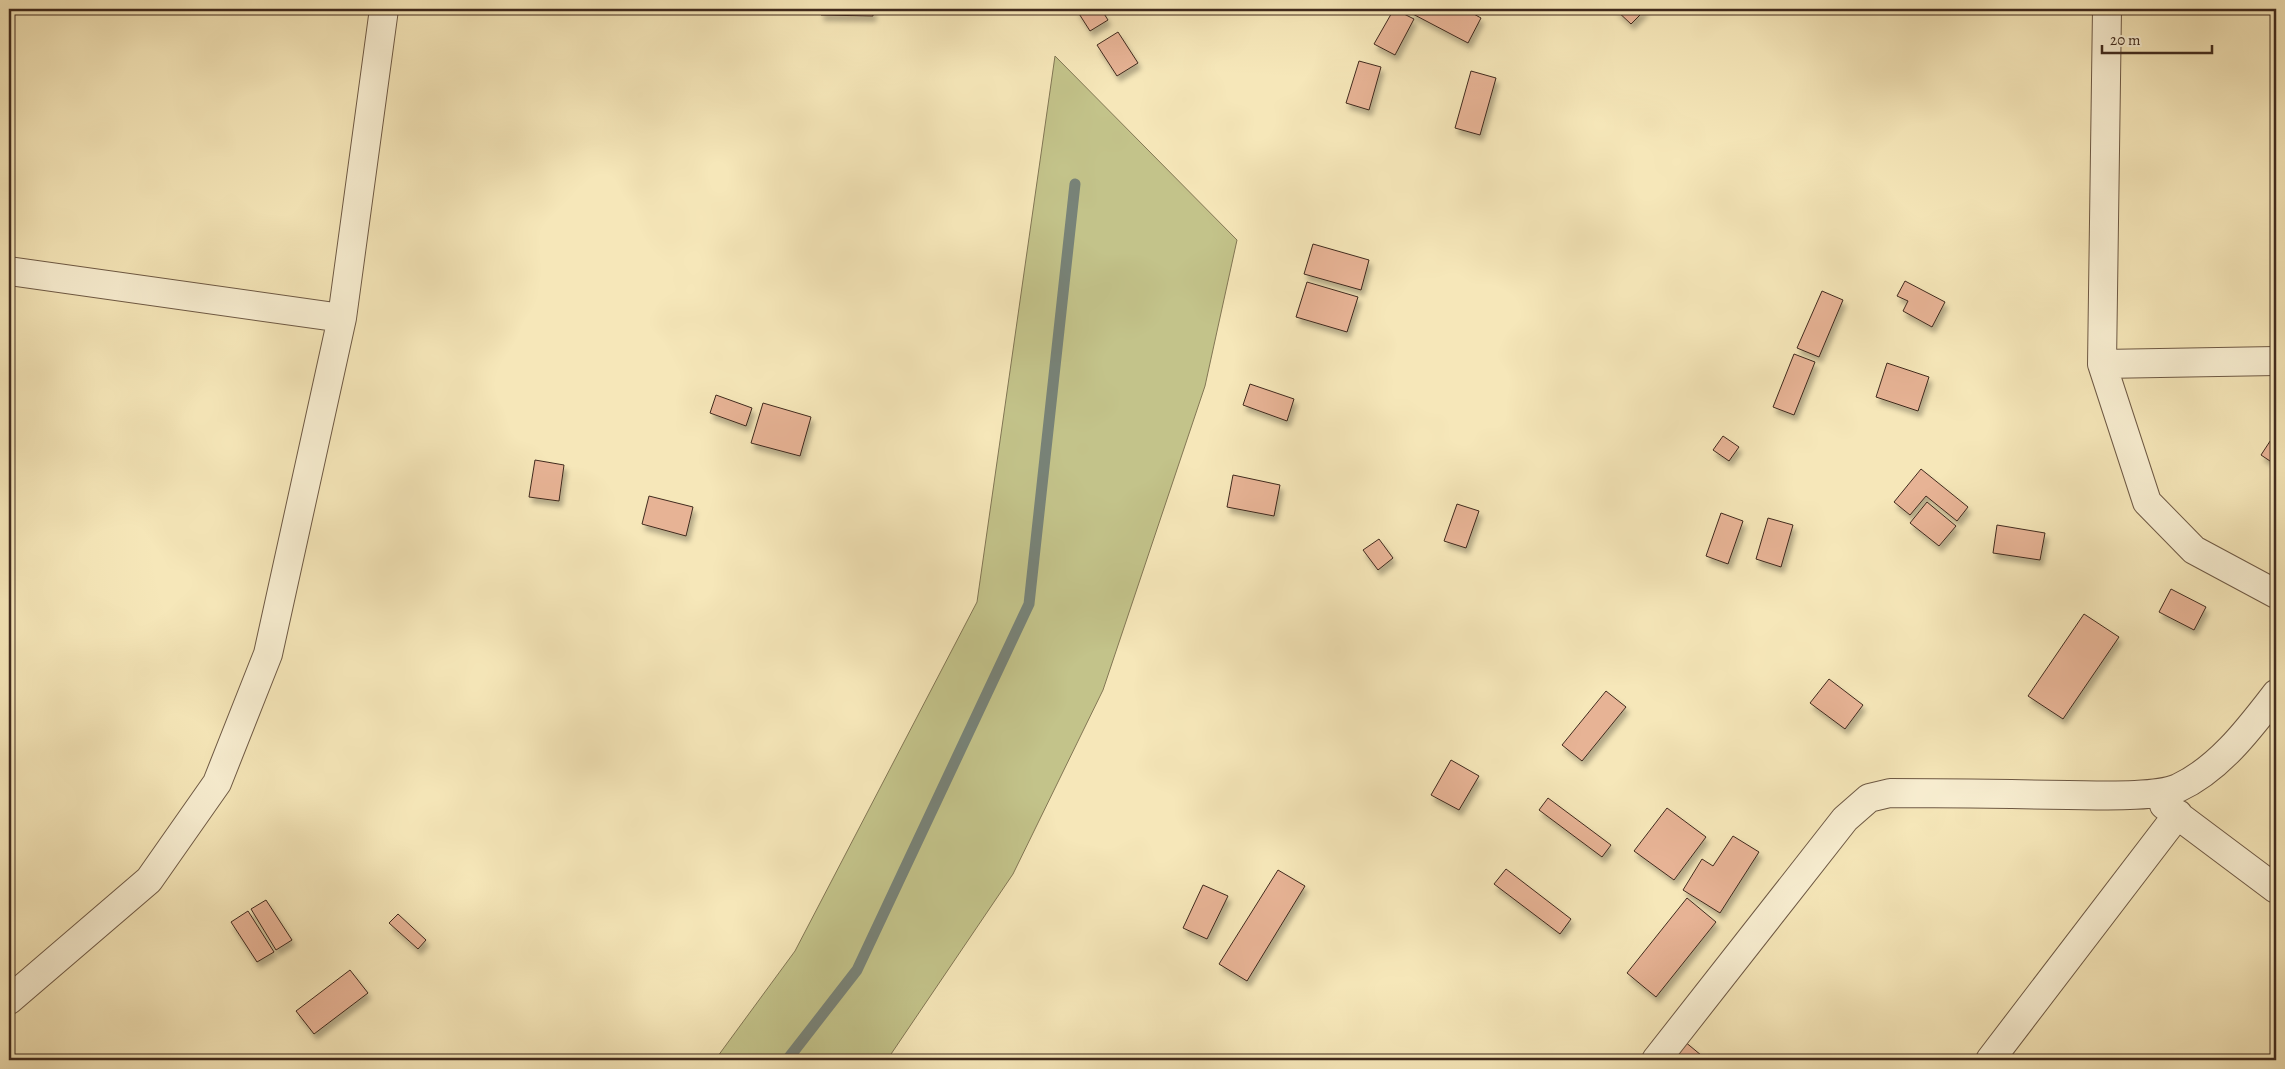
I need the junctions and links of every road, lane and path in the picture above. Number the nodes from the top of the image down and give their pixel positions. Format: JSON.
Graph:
{"nodes":[{"id":1,"x":384,"y":9,"type":"edge"},
{"id":2,"x":2108,"y":9,"type":"edge"},
{"id":3,"x":9,"y":271,"type":"edge"},
{"id":4,"x":342,"y":318,"type":"junction"},
{"id":5,"x":2276,"y":361,"type":"edge"},
{"id":6,"x":2102,"y":364,"type":"junction"},
{"id":7,"x":2276,"y":594,"type":"edge"},
{"id":8,"x":2276,"y":694,"type":"edge"},
{"id":9,"x":2146,"y":794,"type":"junction"},
{"id":10,"x":2178,"y":814,"type":"junction"},
{"id":11,"x":2276,"y":889,"type":"edge"},
{"id":12,"x":9,"y":1000,"type":"edge"},
{"id":13,"x":1656,"y":1060,"type":"edge"},
{"id":14,"x":1990,"y":1060,"type":"edge"}],
"edges":[{"from":1,"to":4,"type":"street"},
{"from":2,"to":6,"type":"street"},
{"from":3,"to":4,"type":"street"},
{"from":4,"to":12,"type":"street"},
{"from":5,"to":6,"type":"street"},
{"from":6,"to":7,"type":"street"},
{"from":8,"to":9,"type":"street"},
{"from":9,"to":10,"type":"street"},
{"from":9,"to":13,"type":"street"},
{"from":10,"to":11,"type":"street"},
{"from":10,"to":14,"type":"street"}]}
